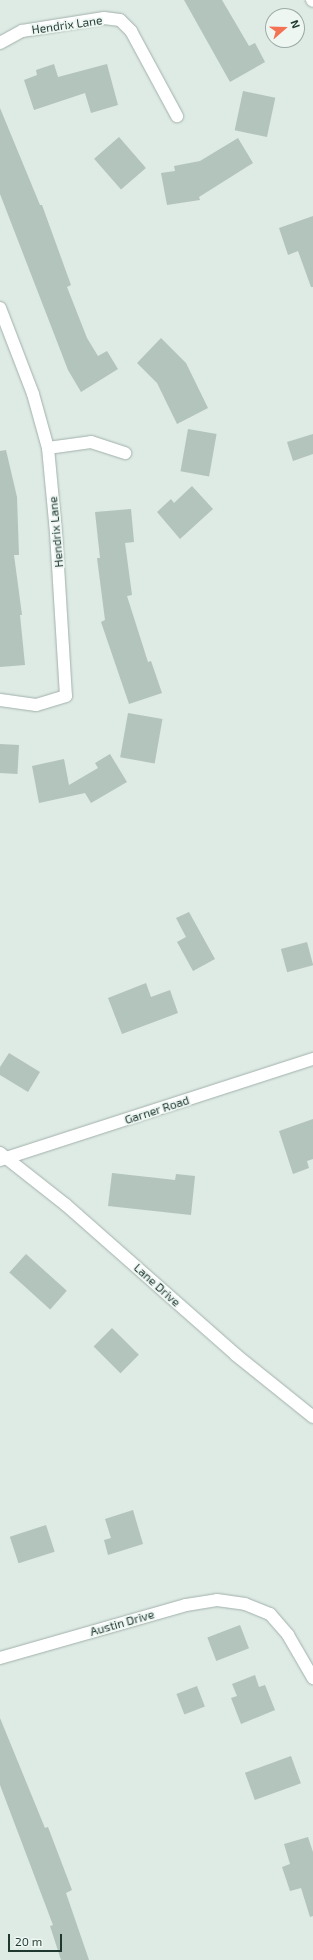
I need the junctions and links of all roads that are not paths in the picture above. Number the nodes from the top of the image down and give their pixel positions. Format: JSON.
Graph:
{"nodes":[{"id":1,"x":0,"y":43,"type":"edge"},
{"id":2,"x":177,"y":116,"type":"dead end"},
{"id":3,"x":0,"y":308,"type":"edge"},
{"id":4,"x":48,"y":448,"type":"junction"},
{"id":5,"x":125,"y":453,"type":"dead end"},
{"id":6,"x":0,"y":700,"type":"edge"},
{"id":7,"x":313,"y":1058,"type":"edge"},
{"id":8,"x":2,"y":1157,"type":"edge"},
{"id":9,"x":313,"y":1417,"type":"edge"},
{"id":10,"x":0,"y":1658,"type":"edge"},
{"id":11,"x":313,"y":1678,"type":"edge"}],
"edges":[{"from":1,"to":2,"type":"street","name":"Hendrix Lane"},
{"from":3,"to":4,"type":"street","name":"Hendrix Lane"},
{"from":4,"to":5,"type":"street"},
{"from":4,"to":6,"type":"street","name":"Hendrix Lane"},
{"from":7,"to":8,"type":"street","name":"Garner Road"},
{"from":8,"to":9,"type":"street","name":"Lane Drive"},
{"from":10,"to":11,"type":"street","name":"Austin Drive"}]}
